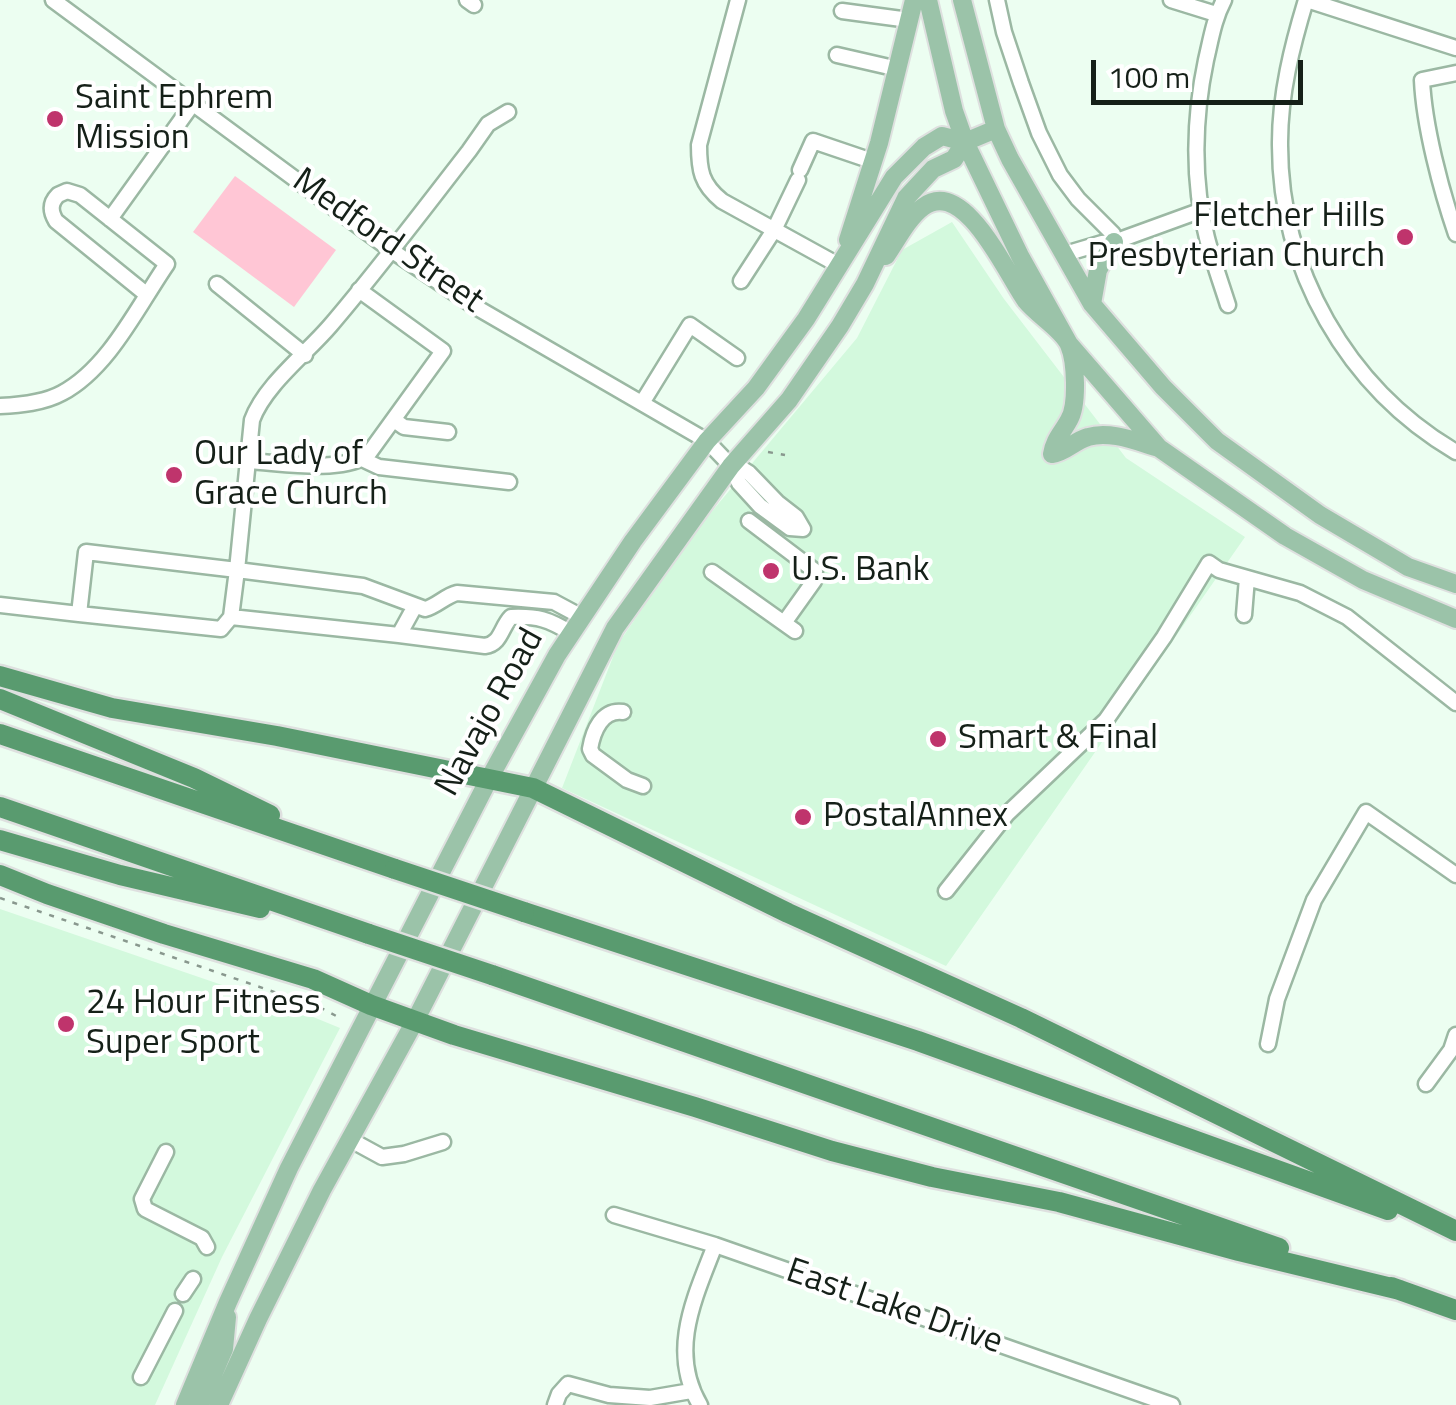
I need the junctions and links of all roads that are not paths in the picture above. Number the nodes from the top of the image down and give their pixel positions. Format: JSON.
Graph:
{"nodes":[{"id":1,"x":53,"y":0,"type":"edge"},
{"id":2,"x":738,"y":0,"type":"edge"},
{"id":3,"x":914,"y":0,"type":"edge"},
{"id":4,"x":928,"y":0,"type":"edge"},
{"id":5,"x":962,"y":0,"type":"edge"},
{"id":6,"x":997,"y":0,"type":"edge"},
{"id":7,"x":1171,"y":0,"type":"edge"},
{"id":8,"x":1307,"y":0,"type":"edge"},
{"id":9,"x":1220,"y":7,"type":"edge"},
{"id":10,"x":842,"y":11,"type":"dead end"},
{"id":11,"x":909,"y":20,"type":"junction"},
{"id":12,"x":1456,"y":48,"type":"edge"},
{"id":13,"x":837,"y":56,"type":"dead end"},
{"id":14,"x":898,"y":68,"type":"junction"},
{"id":15,"x":1456,"y":73,"type":"edge"},
{"id":16,"x":194,"y":102,"type":"junction"},
{"id":17,"x":508,"y":112,"type":"dead end"},
{"id":18,"x":996,"y":130,"type":"junction"},
{"id":19,"x":965,"y":142,"type":"junction"},
{"id":20,"x":872,"y":161,"type":"junction"},
{"id":21,"x":1202,"y":210,"type":"junction"},
{"id":22,"x":110,"y":219,"type":"junction"},
{"id":23,"x":774,"y":230,"type":"junction"},
{"id":24,"x":1456,"y":234,"type":"edge"},
{"id":25,"x":1114,"y":242,"type":"junction"},
{"id":26,"x":391,"y":250,"type":"junction"},
{"id":27,"x":1065,"y":254,"type":"junction"},
{"id":28,"x":840,"y":266,"type":"junction"},
{"id":29,"x":741,"y":281,"type":"dead end"},
{"id":30,"x":217,"y":284,"type":"dead end"},
{"id":31,"x":865,"y":284,"type":"junction"},
{"id":32,"x":359,"y":290,"type":"junction"},
{"id":33,"x":146,"y":294,"type":"junction"},
{"id":34,"x":1092,"y":304,"type":"junction"},
{"id":35,"x":1228,"y":306,"type":"dead end"},
{"id":36,"x":1069,"y":344,"type":"junction"},
{"id":37,"x":305,"y":355,"type":"junction"},
{"id":38,"x":737,"y":358,"type":"dead end"},
{"id":39,"x":642,"y":403,"type":"junction"},
{"id":40,"x":0,"y":406,"type":"edge"},
{"id":41,"x":394,"y":420,"type":"junction"},
{"id":42,"x":448,"y":432,"type":"dead end"},
{"id":43,"x":707,"y":441,"type":"junction"},
{"id":44,"x":1159,"y":448,"type":"junction"},
{"id":45,"x":1456,"y":452,"type":"edge"},
{"id":46,"x":362,"y":458,"type":"junction"},
{"id":47,"x":248,"y":461,"type":"junction"},
{"id":48,"x":732,"y":466,"type":"junction"},
{"id":49,"x":509,"y":482,"type":"dead end"},
{"id":50,"x":749,"y":521,"type":"dead end"},
{"id":51,"x":237,"y":570,"type":"junction"},
{"id":52,"x":712,"y":572,"type":"dead end"},
{"id":53,"x":1247,"y":578,"type":"junction"},
{"id":54,"x":1456,"y":584,"type":"edge"},
{"id":55,"x":0,"y":605,"type":"edge"},
{"id":56,"x":415,"y":606,"type":"junction"},
{"id":57,"x":80,"y":614,"type":"junction"},
{"id":58,"x":1244,"y":614,"type":"dead end"},
{"id":59,"x":231,"y":617,"type":"junction"},
{"id":60,"x":1456,"y":619,"type":"edge"},
{"id":61,"x":576,"y":625,"type":"junction"},
{"id":62,"x":399,"y":634,"type":"junction"},
{"id":63,"x":0,"y":676,"type":"edge"},
{"id":64,"x":1452,"y":696,"type":"edge"},
{"id":65,"x":0,"y":699,"type":"edge"},
{"id":66,"x":623,"y":712,"type":"dead end"},
{"id":67,"x":0,"y":734,"type":"edge"},
{"id":68,"x":488,"y":779,"type":"junction"},
{"id":69,"x":642,"y":786,"type":"dead end"},
{"id":70,"x":533,"y":788,"type":"junction"},
{"id":71,"x":0,"y":806,"type":"edge"},
{"id":72,"x":0,"y":840,"type":"edge"},
{"id":73,"x":348,"y":853,"type":"junction"},
{"id":74,"x":1456,"y":874,"type":"edge"},
{"id":75,"x":0,"y":875,"type":"edge"},
{"id":76,"x":946,"y":891,"type":"dead end"},
{"id":77,"x":369,"y":934,"type":"junction"},
{"id":78,"x":371,"y":1005,"type":"junction"},
{"id":79,"x":415,"y":1022,"type":"junction"},
{"id":80,"x":1456,"y":1034,"type":"edge"},
{"id":81,"x":1268,"y":1044,"type":"dead end"},
{"id":82,"x":1426,"y":1084,"type":"dead end"},
{"id":83,"x":349,"y":1139,"type":"junction"},
{"id":84,"x":443,"y":1142,"type":"dead end"},
{"id":85,"x":166,"y":1152,"type":"dead end"},
{"id":86,"x":614,"y":1215,"type":"dead end"},
{"id":87,"x":1456,"y":1233,"type":"edge"},
{"id":88,"x":715,"y":1245,"type":"junction"},
{"id":89,"x":207,"y":1247,"type":"dead end"},
{"id":90,"x":193,"y":1279,"type":"dead end"},
{"id":91,"x":1400,"y":1290,"type":"junction"},
{"id":92,"x":183,"y":1294,"type":"dead end"},
{"id":93,"x":228,"y":1302,"type":"junction"},
{"id":94,"x":1456,"y":1310,"type":"edge"},
{"id":95,"x":174,"y":1311,"type":"dead end"},
{"id":96,"x":141,"y":1377,"type":"dead end"},
{"id":97,"x":692,"y":1391,"type":"junction"},
{"id":98,"x":184,"y":1405,"type":"edge"},
{"id":99,"x":200,"y":1405,"type":"edge"},
{"id":100,"x":220,"y":1405,"type":"edge"},
{"id":101,"x":555,"y":1405,"type":"edge"},
{"id":102,"x":700,"y":1405,"type":"edge"},
{"id":103,"x":1172,"y":1405,"type":"edge"}],
"edges":[{"from":1,"to":16,"type":"street","name":"Medford Street"},
{"from":2,"to":23,"type":"street"},
{"from":3,"to":11,"type":"main road"},
{"from":4,"to":19,"type":"main road"},
{"from":5,"to":18,"type":"main road"},
{"from":6,"to":25,"type":"street"},
{"from":7,"to":9,"type":"street"},
{"from":8,"to":12,"type":"street"},
{"from":8,"to":45,"type":"street"},
{"from":9,"to":21,"type":"street"},
{"from":10,"to":11,"type":"street"},
{"from":11,"to":14,"type":"main road"},
{"from":13,"to":14,"type":"street"},
{"from":14,"to":20,"type":"main road"},
{"from":15,"to":24,"type":"street"},
{"from":16,"to":22,"type":"street"},
{"from":16,"to":26,"type":"street","name":"Medford Street"},
{"from":17,"to":26,"type":"street"},
{"from":18,"to":19,"type":"main road","name":"Navajo Road"},
{"from":18,"to":27,"type":"main road"},
{"from":19,"to":28,"type":"main road","name":"Navajo Road"},
{"from":19,"to":31,"type":"main road","name":"Navajo Road"},
{"from":19,"to":36,"type":"main road"},
{"from":20,"to":23,"type":"street"},
{"from":20,"to":28,"type":"main road"},
{"from":21,"to":25,"type":"street"},
{"from":21,"to":35,"type":"street"},
{"from":22,"to":33,"type":"street"},
{"from":22,"to":33,"type":"street"},
{"from":23,"to":28,"type":"street"},
{"from":23,"to":29,"type":"street"},
{"from":25,"to":27,"type":"street"},
{"from":25,"to":34,"type":"main road"},
{"from":26,"to":32,"type":"street"},
{"from":26,"to":39,"type":"street","name":"Medford Street"},
{"from":27,"to":34,"type":"main road"},
{"from":28,"to":43,"type":"main road","name":"Navajo Road"},
{"from":30,"to":37,"type":"street"},
{"from":31,"to":36,"type":"main road"},
{"from":31,"to":48,"type":"main road","name":"Navajo Road"},
{"from":32,"to":37,"type":"street"},
{"from":32,"to":41,"type":"street"},
{"from":33,"to":40,"type":"street"},
{"from":34,"to":54,"type":"main road"},
{"from":36,"to":44,"type":"main road"},
{"from":36,"to":44,"type":"main road"},
{"from":37,"to":47,"type":"street"},
{"from":38,"to":39,"type":"street"},
{"from":39,"to":43,"type":"street","name":"Medford Street"},
{"from":41,"to":42,"type":"street"},
{"from":41,"to":46,"type":"street"},
{"from":43,"to":48,"type":"street","name":"Medford Street"},
{"from":43,"to":61,"type":"main road","name":"Navajo Road"},
{"from":44,"to":60,"type":"main road"},
{"from":46,"to":47,"type":"street"},
{"from":46,"to":49,"type":"street"},
{"from":47,"to":51,"type":"street"},
{"from":48,"to":48,"type":"street"},
{"from":48,"to":70,"type":"main road","name":"Navajo Road"},
{"from":50,"to":52,"type":"street"},
{"from":51,"to":56,"type":"street"},
{"from":51,"to":57,"type":"street"},
{"from":51,"to":59,"type":"street"},
{"from":53,"to":58,"type":"street"},
{"from":53,"to":64,"type":"street"},
{"from":53,"to":76,"type":"street"},
{"from":55,"to":57,"type":"street"},
{"from":56,"to":61,"type":"street"},
{"from":56,"to":62,"type":"street"},
{"from":57,"to":59,"type":"street"},
{"from":59,"to":62,"type":"street"},
{"from":61,"to":62,"type":"street"},
{"from":61,"to":68,"type":"main road","name":"Navajo Road"},
{"from":63,"to":68,"type":"highway"},
{"from":65,"to":73,"type":"highway"},
{"from":66,"to":69,"type":"street"},
{"from":67,"to":73,"type":"highway"},
{"from":68,"to":70,"type":"highway"},
{"from":68,"to":78,"type":"main road","name":"Navajo Road"},
{"from":70,"to":79,"type":"main road","name":"Navajo Road"},
{"from":70,"to":87,"type":"highway"},
{"from":71,"to":77,"type":"highway"},
{"from":72,"to":77,"type":"highway"},
{"from":73,"to":87,"type":"highway","bridge":true},
{"from":74,"to":81,"type":"street"},
{"from":75,"to":78,"type":"highway"},
{"from":77,"to":91,"type":"highway","bridge":true},
{"from":78,"to":79,"type":"highway"},
{"from":78,"to":93,"type":"main road","name":"Navajo Road"},
{"from":79,"to":83,"type":"main road","name":"Navajo Road"},
{"from":79,"to":91,"type":"highway"},
{"from":80,"to":82,"type":"street"},
{"from":83,"to":84,"type":"street"},
{"from":83,"to":100,"type":"main road","name":"Navajo Road"},
{"from":85,"to":89,"type":"street"},
{"from":86,"to":88,"type":"street","name":"East Lake Drive"},
{"from":88,"to":97,"type":"street"},
{"from":88,"to":103,"type":"street","name":"East Lake Drive"},
{"from":90,"to":92,"type":"street"},
{"from":91,"to":94,"type":"highway"},
{"from":93,"to":98,"type":"main road","name":"Navajo Road"},
{"from":93,"to":99,"type":"main road"},
{"from":95,"to":96,"type":"street"},
{"from":97,"to":101,"type":"street"},
{"from":97,"to":102,"type":"street"}]}
